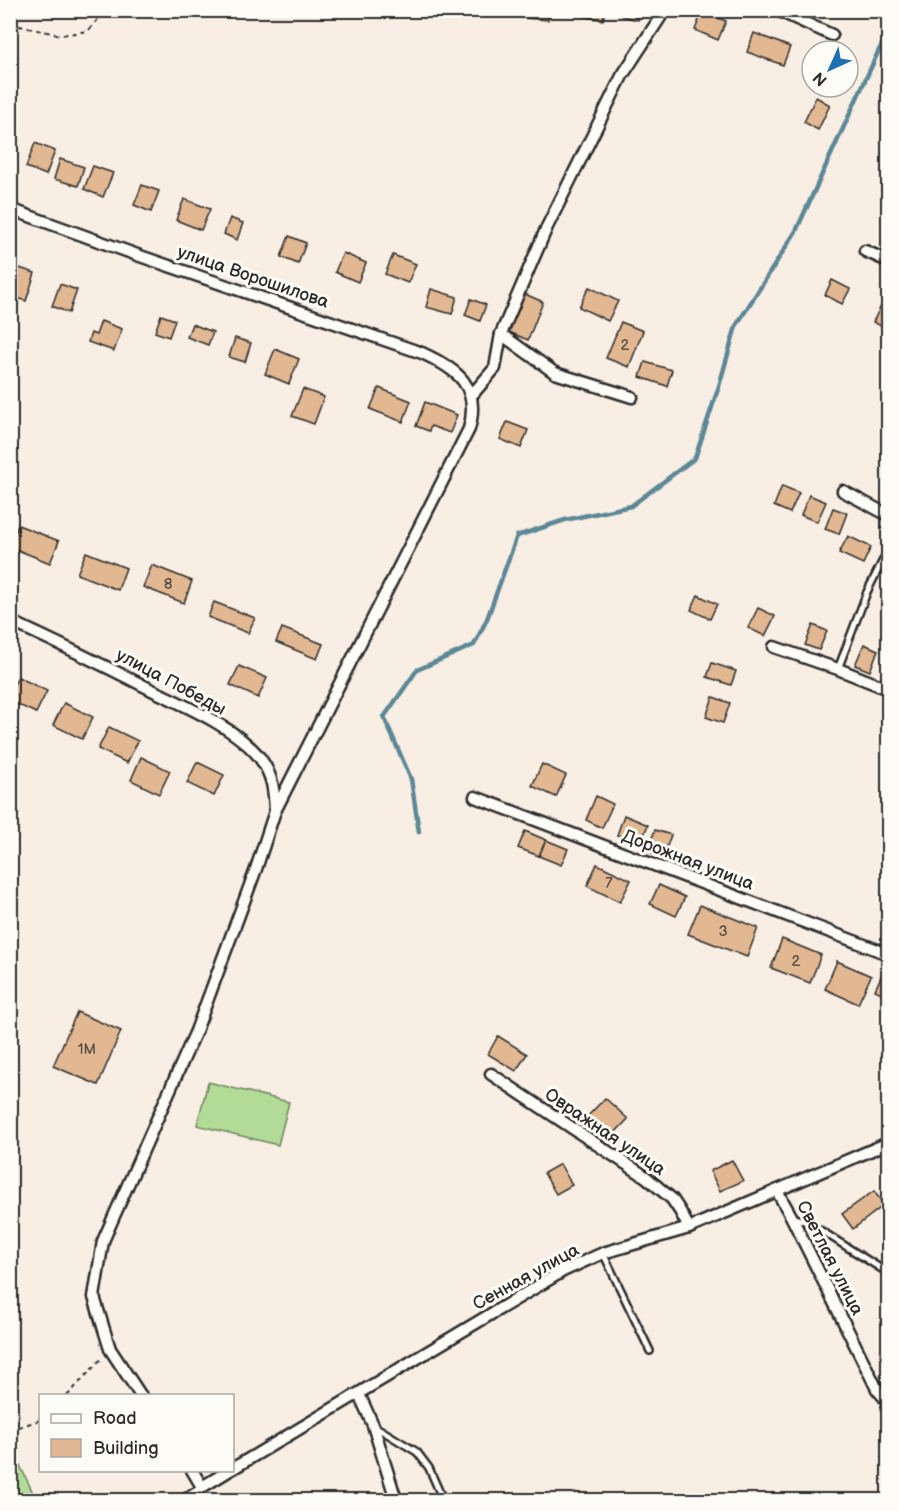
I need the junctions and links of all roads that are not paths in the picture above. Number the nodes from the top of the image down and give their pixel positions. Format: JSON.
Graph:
{"nodes":[{"id":1,"x":665,"y":10,"type":"edge"},
{"id":2,"x":777,"y":10,"type":"edge"},
{"id":3,"x":832,"y":35,"type":"dead end"},
{"id":4,"x":10,"y":209,"type":"edge"},
{"id":5,"x":865,"y":251,"type":"dead end"},
{"id":6,"x":888,"y":261,"type":"edge"},
{"id":7,"x":501,"y":334,"type":"junction"},
{"id":8,"x":471,"y":396,"type":"junction"},
{"id":9,"x":632,"y":397,"type":"dead end"},
{"id":10,"x":843,"y":491,"type":"dead end"},
{"id":11,"x":888,"y":515,"type":"edge"},
{"id":12,"x":888,"y":550,"type":"edge"},
{"id":13,"x":10,"y":621,"type":"edge"},
{"id":14,"x":774,"y":647,"type":"dead end"},
{"id":15,"x":838,"y":669,"type":"junction"},
{"id":16,"x":888,"y":689,"type":"edge"},
{"id":17,"x":476,"y":797,"type":"dead end"},
{"id":18,"x":275,"y":811,"type":"junction"},
{"id":19,"x":888,"y":954,"type":"edge"},
{"id":20,"x":490,"y":1074,"type":"dead end"},
{"id":21,"x":888,"y":1143,"type":"edge"},
{"id":22,"x":777,"y":1191,"type":"junction"},
{"id":23,"x":791,"y":1216,"type":"junction"},
{"id":24,"x":689,"y":1228,"type":"junction"},
{"id":25,"x":603,"y":1253,"type":"junction"},
{"id":26,"x":888,"y":1273,"type":"edge"},
{"id":27,"x":650,"y":1351,"type":"dead end"},
{"id":28,"x":140,"y":1394,"type":"edge"},
{"id":29,"x":358,"y":1394,"type":"junction"},
{"id":30,"x":888,"y":1402,"type":"edge"},
{"id":31,"x":373,"y":1425,"type":"junction"},
{"id":32,"x":234,"y":1468,"type":"edge"},
{"id":33,"x":193,"y":1472,"type":"edge"},
{"id":34,"x":228,"y":1472,"type":"edge"},
{"id":35,"x":202,"y":1487,"type":"junction"},
{"id":36,"x":180,"y":1500,"type":"edge"},
{"id":37,"x":396,"y":1500,"type":"edge"},
{"id":38,"x":443,"y":1500,"type":"edge"}],
"edges":[{"from":1,"to":7,"type":"street"},
{"from":2,"to":3,"type":"street"},
{"from":4,"to":8,"type":"street","name":"улица Ворошилова"},
{"from":5,"to":6,"type":"street"},
{"from":7,"to":8,"type":"street"},
{"from":7,"to":9,"type":"street"},
{"from":8,"to":18,"type":"street"},
{"from":10,"to":11,"type":"street"},
{"from":12,"to":15,"type":"lane"},
{"from":13,"to":18,"type":"street","name":"улица Победы"},
{"from":14,"to":15,"type":"street"},
{"from":15,"to":16,"type":"street"},
{"from":17,"to":19,"type":"street","name":"Дорожная улица"},
{"from":18,"to":28,"type":"street"},
{"from":20,"to":24,"type":"street","name":"Овражная улица"},
{"from":21,"to":22,"type":"street","name":"Сенная улица"},
{"from":22,"to":23,"type":"street","name":"Светлая улица"},
{"from":22,"to":24,"type":"street","name":"Сенная улица"},
{"from":23,"to":26,"type":"lane"},
{"from":23,"to":30,"type":"street","name":"Светлая улица"},
{"from":24,"to":25,"type":"street","name":"Сенная улица"},
{"from":25,"to":27,"type":"lane"},
{"from":25,"to":29,"type":"street","name":"Сенная улица"},
{"from":29,"to":31,"type":"street"},
{"from":29,"to":32,"type":"street","name":"Сенная улица"},
{"from":31,"to":37,"type":"street"},
{"from":31,"to":38,"type":"lane"},
{"from":33,"to":35,"type":"street"},
{"from":34,"to":35,"type":"street","name":"Сенная улица"},
{"from":35,"to":36,"type":"lane"}]}
